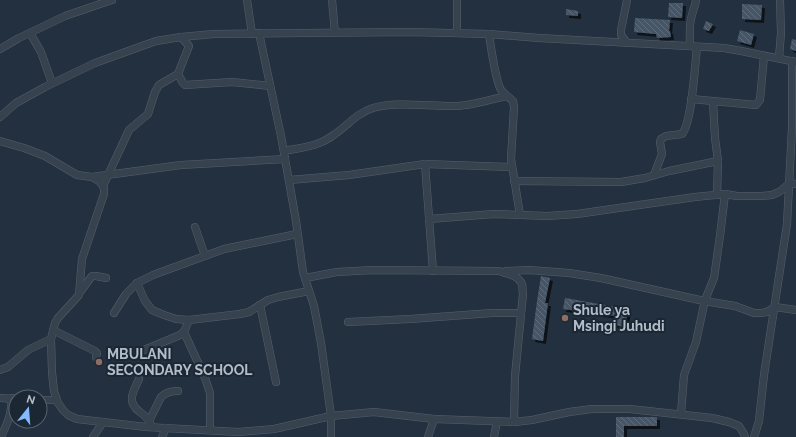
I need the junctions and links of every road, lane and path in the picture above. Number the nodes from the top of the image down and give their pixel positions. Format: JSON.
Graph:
{"nodes":[{"id":1,"x":112,"y":0,"type":"edge"},
{"id":2,"x":247,"y":0,"type":"edge"},
{"id":3,"x":332,"y":0,"type":"edge"},
{"id":4,"x":457,"y":0,"type":"edge"},
{"id":5,"x":627,"y":0,"type":"edge"},
{"id":6,"x":696,"y":0,"type":"edge"},
{"id":7,"x":780,"y":0,"type":"edge"},
{"id":8,"x":92,"y":3,"type":"edge"},
{"id":9,"x":30,"y":33,"type":"junction"},
{"id":10,"x":256,"y":33,"type":"junction"},
{"id":11,"x":334,"y":33,"type":"junction"},
{"id":12,"x":457,"y":33,"type":"junction"},
{"id":13,"x":489,"y":34,"type":"junction"},
{"id":14,"x":181,"y":37,"type":"junction"},
{"id":15,"x":628,"y":43,"type":"junction"},
{"id":16,"x":694,"y":46,"type":"junction"},
{"id":17,"x":1,"y":48,"type":"edge"},
{"id":18,"x":764,"y":56,"type":"junction"},
{"id":19,"x":778,"y":58,"type":"junction"},
{"id":20,"x":794,"y":61,"type":"edge"},
{"id":21,"x":178,"y":74,"type":"junction"},
{"id":22,"x":52,"y":83,"type":"junction"},
{"id":23,"x":270,"y":86,"type":"junction"},
{"id":24,"x":506,"y":96,"type":"junction"},
{"id":25,"x":691,"y":99,"type":"junction"},
{"id":26,"x":713,"y":102,"type":"junction"},
{"id":27,"x":0,"y":117,"type":"edge"},
{"id":28,"x":0,"y":141,"type":"edge"},
{"id":29,"x":284,"y":151,"type":"junction"},
{"id":30,"x":285,"y":159,"type":"junction"},
{"id":31,"x":718,"y":161,"type":"junction"},
{"id":32,"x":425,"y":164,"type":"junction"},
{"id":33,"x":512,"y":167,"type":"junction"},
{"id":34,"x":109,"y":174,"type":"junction"},
{"id":35,"x":654,"y":175,"type":"junction"},
{"id":36,"x":92,"y":177,"type":"junction"},
{"id":37,"x":289,"y":180,"type":"junction"},
{"id":38,"x":514,"y":181,"type":"junction"},
{"id":39,"x":793,"y":184,"type":"edge"},
{"id":40,"x":103,"y":186,"type":"junction"},
{"id":41,"x":721,"y":194,"type":"junction"},
{"id":42,"x":520,"y":215,"type":"junction"},
{"id":43,"x":429,"y":219,"type":"junction"},
{"id":44,"x":195,"y":227,"type":"dead end"},
{"id":45,"x":298,"y":234,"type":"junction"},
{"id":46,"x":204,"y":256,"type":"junction"},
{"id":47,"x":433,"y":271,"type":"junction"},
{"id":48,"x":499,"y":271,"type":"junction"},
{"id":49,"x":106,"y":278,"type":"dead end"},
{"id":50,"x":305,"y":278,"type":"junction"},
{"id":51,"x":137,"y":283,"type":"junction"},
{"id":52,"x":309,"y":291,"type":"junction"},
{"id":53,"x":80,"y":292,"type":"junction"},
{"id":54,"x":704,"y":301,"type":"junction"},
{"id":55,"x":260,"y":305,"type":"junction"},
{"id":56,"x":775,"y":307,"type":"junction"},
{"id":57,"x":796,"y":310,"type":"edge"},
{"id":58,"x":114,"y":313,"type":"dead end"},
{"id":59,"x":521,"y":313,"type":"junction"},
{"id":60,"x":189,"y":320,"type":"junction"},
{"id":61,"x":348,"y":322,"type":"dead end"},
{"id":62,"x":53,"y":330,"type":"junction"},
{"id":63,"x":184,"y":332,"type":"junction"},
{"id":64,"x":51,"y":339,"type":"junction"},
{"id":65,"x":144,"y":350,"type":"dead end"},
{"id":66,"x":96,"y":357,"type":"dead end"},
{"id":67,"x":0,"y":370,"type":"edge"},
{"id":68,"x":139,"y":379,"type":"dead end"},
{"id":69,"x":276,"y":382,"type":"dead end"},
{"id":70,"x":178,"y":391,"type":"dead end"},
{"id":71,"x":48,"y":400,"type":"edge"},
{"id":72,"x":57,"y":400,"type":"junction"},
{"id":73,"x":681,"y":414,"type":"junction"},
{"id":74,"x":331,"y":416,"type":"junction"},
{"id":75,"x":434,"y":419,"type":"junction"},
{"id":76,"x":497,"y":421,"type":"junction"},
{"id":77,"x":8,"y":422,"type":"edge"},
{"id":78,"x":103,"y":422,"type":"junction"},
{"id":79,"x":514,"y":422,"type":"junction"},
{"id":80,"x":151,"y":424,"type":"junction"},
{"id":81,"x":166,"y":428,"type":"junction"},
{"id":82,"x":210,"y":430,"type":"junction"},
{"id":83,"x":236,"y":434,"type":"edge"},
{"id":84,"x":1,"y":437,"type":"edge"},
{"id":85,"x":93,"y":437,"type":"edge"},
{"id":86,"x":162,"y":437,"type":"edge"},
{"id":87,"x":331,"y":437,"type":"edge"},
{"id":88,"x":428,"y":437,"type":"edge"},
{"id":89,"x":494,"y":437,"type":"edge"},
{"id":90,"x":745,"y":437,"type":"edge"},
{"id":91,"x":754,"y":437,"type":"edge"},
{"id":92,"x":763,"y":437,"type":"edge"}],
"edges":[{"from":1,"to":8,"type":"street"},
{"from":2,"to":10,"type":"street"},
{"from":3,"to":11,"type":"street"},
{"from":4,"to":12,"type":"street"},
{"from":5,"to":15,"type":"street"},
{"from":6,"to":16,"type":"street"},
{"from":7,"to":19,"type":"street"},
{"from":8,"to":9,"type":"street"},
{"from":9,"to":17,"type":"street"},
{"from":9,"to":22,"type":"street"},
{"from":10,"to":11,"type":"street"},
{"from":10,"to":14,"type":"street"},
{"from":10,"to":23,"type":"street"},
{"from":11,"to":12,"type":"street"},
{"from":12,"to":13,"type":"street"},
{"from":13,"to":15,"type":"street"},
{"from":13,"to":24,"type":"street"},
{"from":14,"to":21,"type":"street"},
{"from":14,"to":22,"type":"street"},
{"from":15,"to":16,"type":"street"},
{"from":16,"to":18,"type":"street"},
{"from":16,"to":25,"type":"street"},
{"from":18,"to":19,"type":"street"},
{"from":18,"to":26,"type":"street"},
{"from":19,"to":20,"type":"street"},
{"from":20,"to":39,"type":"street"},
{"from":21,"to":23,"type":"street"},
{"from":21,"to":34,"type":"street"},
{"from":22,"to":27,"type":"street"},
{"from":23,"to":29,"type":"street"},
{"from":24,"to":29,"type":"street"},
{"from":24,"to":33,"type":"street"},
{"from":25,"to":26,"type":"street"},
{"from":25,"to":35,"type":"street"},
{"from":26,"to":31,"type":"street"},
{"from":28,"to":36,"type":"street"},
{"from":29,"to":30,"type":"street"},
{"from":30,"to":34,"type":"street"},
{"from":30,"to":37,"type":"street"},
{"from":31,"to":35,"type":"street"},
{"from":31,"to":41,"type":"street"},
{"from":32,"to":33,"type":"street"},
{"from":32,"to":37,"type":"street"},
{"from":32,"to":43,"type":"street"},
{"from":33,"to":38,"type":"street"},
{"from":34,"to":36,"type":"street"},
{"from":34,"to":40,"type":"street"},
{"from":35,"to":38,"type":"street"},
{"from":36,"to":40,"type":"street"},
{"from":37,"to":45,"type":"street"},
{"from":38,"to":42,"type":"street"},
{"from":39,"to":41,"type":"street"},
{"from":39,"to":56,"type":"street"},
{"from":40,"to":53,"type":"street"},
{"from":41,"to":42,"type":"street"},
{"from":41,"to":54,"type":"street"},
{"from":42,"to":43,"type":"street"},
{"from":43,"to":47,"type":"street"},
{"from":44,"to":46,"type":"street"},
{"from":45,"to":46,"type":"street"},
{"from":45,"to":50,"type":"street"},
{"from":46,"to":51,"type":"street"},
{"from":47,"to":48,"type":"street"},
{"from":47,"to":50,"type":"street"},
{"from":48,"to":54,"type":"street"},
{"from":48,"to":59,"type":"street"},
{"from":49,"to":53,"type":"street"},
{"from":50,"to":52,"type":"street"},
{"from":51,"to":58,"type":"street"},
{"from":51,"to":60,"type":"street"},
{"from":52,"to":55,"type":"street"},
{"from":52,"to":74,"type":"street"},
{"from":53,"to":62,"type":"street"},
{"from":54,"to":56,"type":"street"},
{"from":54,"to":73,"type":"street"},
{"from":55,"to":60,"type":"street"},
{"from":55,"to":69,"type":"street"},
{"from":56,"to":57,"type":"street"},
{"from":56,"to":91,"type":"street"},
{"from":59,"to":61,"type":"street"},
{"from":59,"to":79,"type":"street"},
{"from":60,"to":63,"type":"street"},
{"from":62,"to":64,"type":"street"},
{"from":62,"to":66,"type":"street"},
{"from":63,"to":65,"type":"street"},
{"from":63,"to":82,"type":"street"},
{"from":64,"to":67,"type":"street"},
{"from":64,"to":72,"type":"street"},
{"from":68,"to":80,"type":"street"},
{"from":70,"to":80,"type":"street"},
{"from":71,"to":72,"type":"street"},
{"from":72,"to":78,"type":"street"},
{"from":73,"to":79,"type":"street"},
{"from":73,"to":90,"type":"street"},
{"from":74,"to":75,"type":"street"},
{"from":74,"to":83,"type":"street"},
{"from":74,"to":87,"type":"street"},
{"from":75,"to":76,"type":"street"},
{"from":75,"to":88,"type":"street"},
{"from":76,"to":79,"type":"street"},
{"from":76,"to":89,"type":"street"},
{"from":77,"to":84,"type":"street"},
{"from":78,"to":80,"type":"street"},
{"from":78,"to":85,"type":"street"},
{"from":80,"to":81,"type":"street"},
{"from":81,"to":82,"type":"street"},
{"from":81,"to":86,"type":"street"},
{"from":82,"to":83,"type":"street"},
{"from":91,"to":92,"type":"street"}]}
